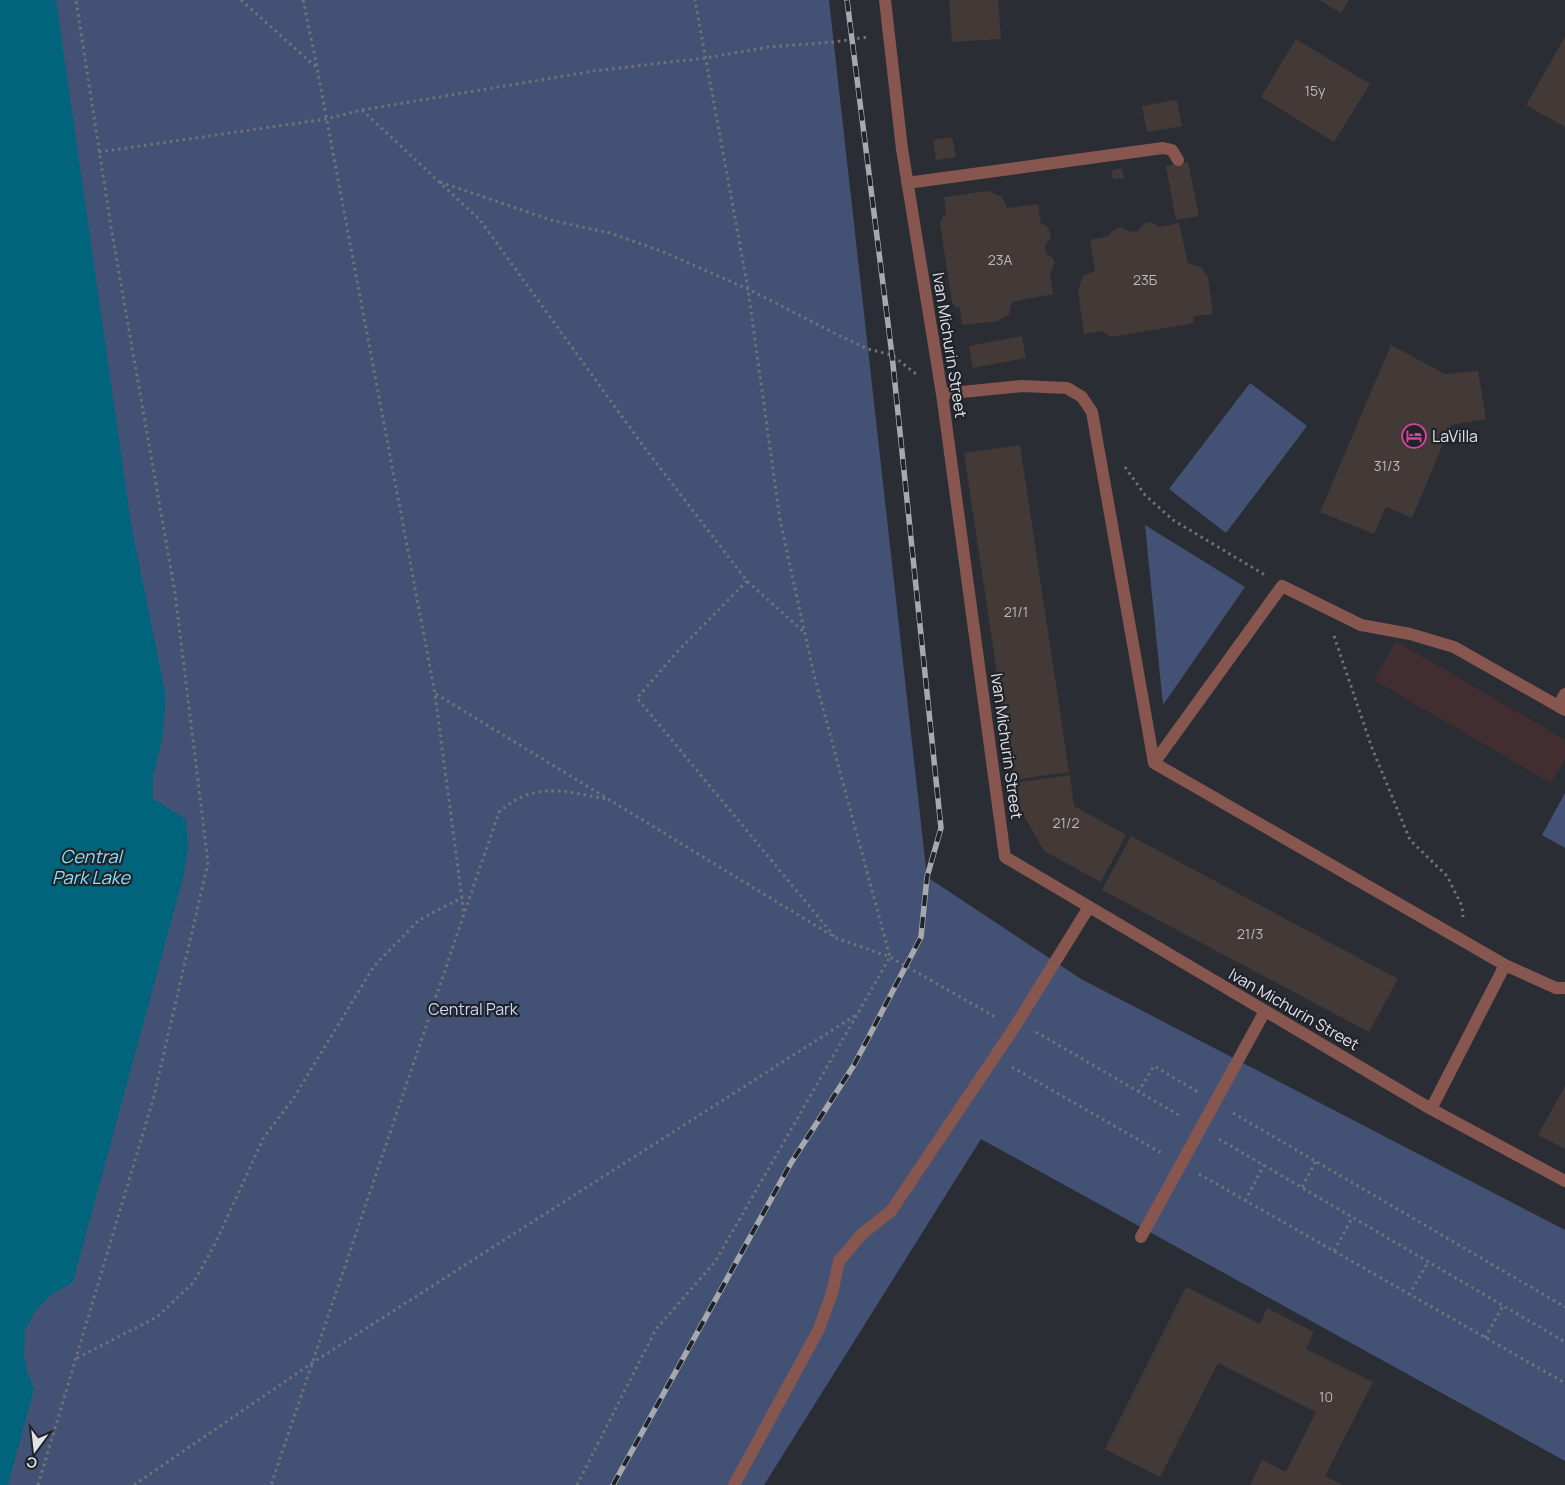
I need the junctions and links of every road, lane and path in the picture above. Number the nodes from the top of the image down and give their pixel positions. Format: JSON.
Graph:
{"nodes":[{"id":1,"x":76,"y":0,"type":"edge"},
{"id":2,"x":242,"y":0,"type":"edge"},
{"id":3,"x":303,"y":0,"type":"edge"},
{"id":4,"x":695,"y":0,"type":"edge"},
{"id":5,"x":885,"y":0,"type":"edge"},
{"id":6,"x":888,"y":33,"type":"junction"},
{"id":7,"x":706,"y":58,"type":"junction"},
{"id":8,"x":317,"y":68,"type":"junction"},
{"id":9,"x":362,"y":110,"type":"junction"},
{"id":10,"x":326,"y":119,"type":"junction"},
{"id":11,"x":100,"y":152,"type":"junction"},
{"id":12,"x":1178,"y":160,"type":"dead end"},
{"id":13,"x":439,"y":182,"type":"junction"},
{"id":14,"x":907,"y":183,"type":"junction"},
{"id":15,"x":748,"y":289,"type":"junction"},
{"id":16,"x":942,"y":394,"type":"junction"},
{"id":17,"x":1122,"y":464,"type":"dead end"},
{"id":18,"x":746,"y":581,"type":"junction"},
{"id":19,"x":1282,"y":586,"type":"junction"},
{"id":20,"x":1321,"y":606,"type":"junction"},
{"id":21,"x":804,"y":632,"type":"junction"},
{"id":22,"x":435,"y":694,"type":"junction"},
{"id":23,"x":1565,"y":694,"type":"edge"},
{"id":24,"x":1561,"y":708,"type":"edge"},
{"id":25,"x":1154,"y":763,"type":"junction"},
{"id":26,"x":610,"y":800,"type":"junction"},
{"id":27,"x":462,"y":897,"type":"junction"},
{"id":28,"x":1089,"y":907,"type":"junction"},
{"id":29,"x":464,"y":914,"type":"junction"},
{"id":30,"x":836,"y":938,"type":"junction"},
{"id":31,"x":1464,"y":942,"type":"junction"},
{"id":32,"x":890,"y":957,"type":"junction"},
{"id":33,"x":1505,"y":965,"type":"junction"},
{"id":34,"x":1565,"y":988,"type":"edge"},
{"id":35,"x":1265,"y":1011,"type":"junction"},
{"id":36,"x":858,"y":1014,"type":"junction"},
{"id":37,"x":1016,"y":1025,"type":"junction"},
{"id":38,"x":994,"y":1057,"type":"junction"},
{"id":39,"x":1138,"y":1092,"type":"junction"},
{"id":40,"x":1215,"y":1102,"type":"junction"},
{"id":41,"x":1430,"y":1109,"type":"junction"},
{"id":42,"x":1200,"y":1128,"type":"junction"},
{"id":43,"x":1316,"y":1161,"type":"junction"},
{"id":44,"x":1181,"y":1164,"type":"junction"},
{"id":45,"x":1264,"y":1166,"type":"junction"},
{"id":46,"x":1565,"y":1182,"type":"edge"},
{"id":47,"x":1302,"y":1188,"type":"junction"},
{"id":48,"x":1245,"y":1201,"type":"junction"},
{"id":49,"x":1352,"y":1218,"type":"junction"},
{"id":50,"x":1141,"y":1237,"type":"dead end"},
{"id":51,"x":1334,"y":1251,"type":"junction"},
{"id":52,"x":1428,"y":1262,"type":"junction"},
{"id":53,"x":1410,"y":1295,"type":"junction"},
{"id":54,"x":1503,"y":1306,"type":"junction"},
{"id":55,"x":1565,"y":1307,"type":"edge"},
{"id":56,"x":1485,"y":1338,"type":"junction"},
{"id":57,"x":1565,"y":1342,"type":"edge"},
{"id":58,"x":76,"y":1358,"type":"junction"},
{"id":59,"x":312,"y":1363,"type":"junction"},
{"id":60,"x":1565,"y":1382,"type":"edge"},
{"id":61,"x":38,"y":1485,"type":"edge"},
{"id":62,"x":134,"y":1485,"type":"edge"},
{"id":63,"x":271,"y":1485,"type":"edge"},
{"id":64,"x":576,"y":1485,"type":"edge"},
{"id":65,"x":734,"y":1485,"type":"edge"}],
"edges":[{"from":1,"to":11,"type":"path"},
{"from":2,"to":8,"type":"path"},
{"from":3,"to":8,"type":"path"},
{"from":4,"to":7,"type":"path"},
{"from":5,"to":6,"type":"street","name":"Ivan Michurin Street"},
{"from":6,"to":7,"type":"path"},
{"from":6,"to":14,"type":"street","name":"Ivan Michurin Street"},
{"from":7,"to":9,"type":"path"},
{"from":7,"to":15,"type":"path"},
{"from":8,"to":10,"type":"path"},
{"from":9,"to":10,"type":"path"},
{"from":9,"to":13,"type":"path"},
{"from":10,"to":11,"type":"path"},
{"from":10,"to":22,"type":"path"},
{"from":11,"to":58,"type":"path"},
{"from":12,"to":14,"type":"street"},
{"from":13,"to":15,"type":"path"},
{"from":13,"to":18,"type":"path"},
{"from":14,"to":16,"type":"street","name":"Ivan Michurin Street"},
{"from":15,"to":16,"type":"path"},
{"from":15,"to":21,"type":"path"},
{"from":16,"to":25,"type":"street"},
{"from":16,"to":28,"type":"street","name":"Ivan Michurin Street"},
{"from":17,"to":19,"type":"path"},
{"from":18,"to":21,"type":"path"},
{"from":18,"to":30,"type":"path"},
{"from":19,"to":20,"type":"street"},
{"from":19,"to":25,"type":"street"},
{"from":20,"to":24,"type":"street"},
{"from":20,"to":31,"type":"path"},
{"from":21,"to":32,"type":"path"},
{"from":22,"to":26,"type":"path"},
{"from":22,"to":27,"type":"path"},
{"from":23,"to":24,"type":"street"},
{"from":25,"to":31,"type":"street"},
{"from":26,"to":29,"type":"path"},
{"from":26,"to":30,"type":"path"},
{"from":27,"to":29,"type":"path"},
{"from":27,"to":58,"type":"path"},
{"from":28,"to":35,"type":"street","name":"Ivan Michurin Street"},
{"from":28,"to":37,"type":"street"},
{"from":29,"to":59,"type":"path"},
{"from":30,"to":32,"type":"path"},
{"from":31,"to":33,"type":"street"},
{"from":32,"to":36,"type":"path"},
{"from":32,"to":37,"type":"path"},
{"from":33,"to":34,"type":"street"},
{"from":33,"to":41,"type":"street"},
{"from":35,"to":40,"type":"street"},
{"from":35,"to":41,"type":"street","name":"Ivan Michurin Street"},
{"from":36,"to":59,"type":"path"},
{"from":36,"to":64,"type":"path"},
{"from":37,"to":38,"type":"street"},
{"from":37,"to":39,"type":"path"},
{"from":38,"to":44,"type":"path"},
{"from":38,"to":65,"type":"street"},
{"from":39,"to":40,"type":"path"},
{"from":39,"to":42,"type":"path"},
{"from":40,"to":42,"type":"street"},
{"from":40,"to":43,"type":"path"},
{"from":41,"to":46,"type":"street","name":"Ivan Michurin Street"},
{"from":42,"to":44,"type":"street"},
{"from":42,"to":45,"type":"path"},
{"from":43,"to":47,"type":"path"},
{"from":43,"to":55,"type":"path"},
{"from":44,"to":48,"type":"path"},
{"from":44,"to":50,"type":"street"},
{"from":45,"to":47,"type":"path"},
{"from":45,"to":48,"type":"path"},
{"from":47,"to":49,"type":"path"},
{"from":48,"to":51,"type":"path"},
{"from":49,"to":51,"type":"path"},
{"from":49,"to":52,"type":"path"},
{"from":51,"to":53,"type":"path"},
{"from":52,"to":53,"type":"path"},
{"from":52,"to":54,"type":"path"},
{"from":53,"to":56,"type":"path"},
{"from":54,"to":56,"type":"path"},
{"from":54,"to":57,"type":"path"},
{"from":56,"to":60,"type":"path"},
{"from":58,"to":61,"type":"path"},
{"from":59,"to":62,"type":"path"},
{"from":59,"to":63,"type":"path"}]}
